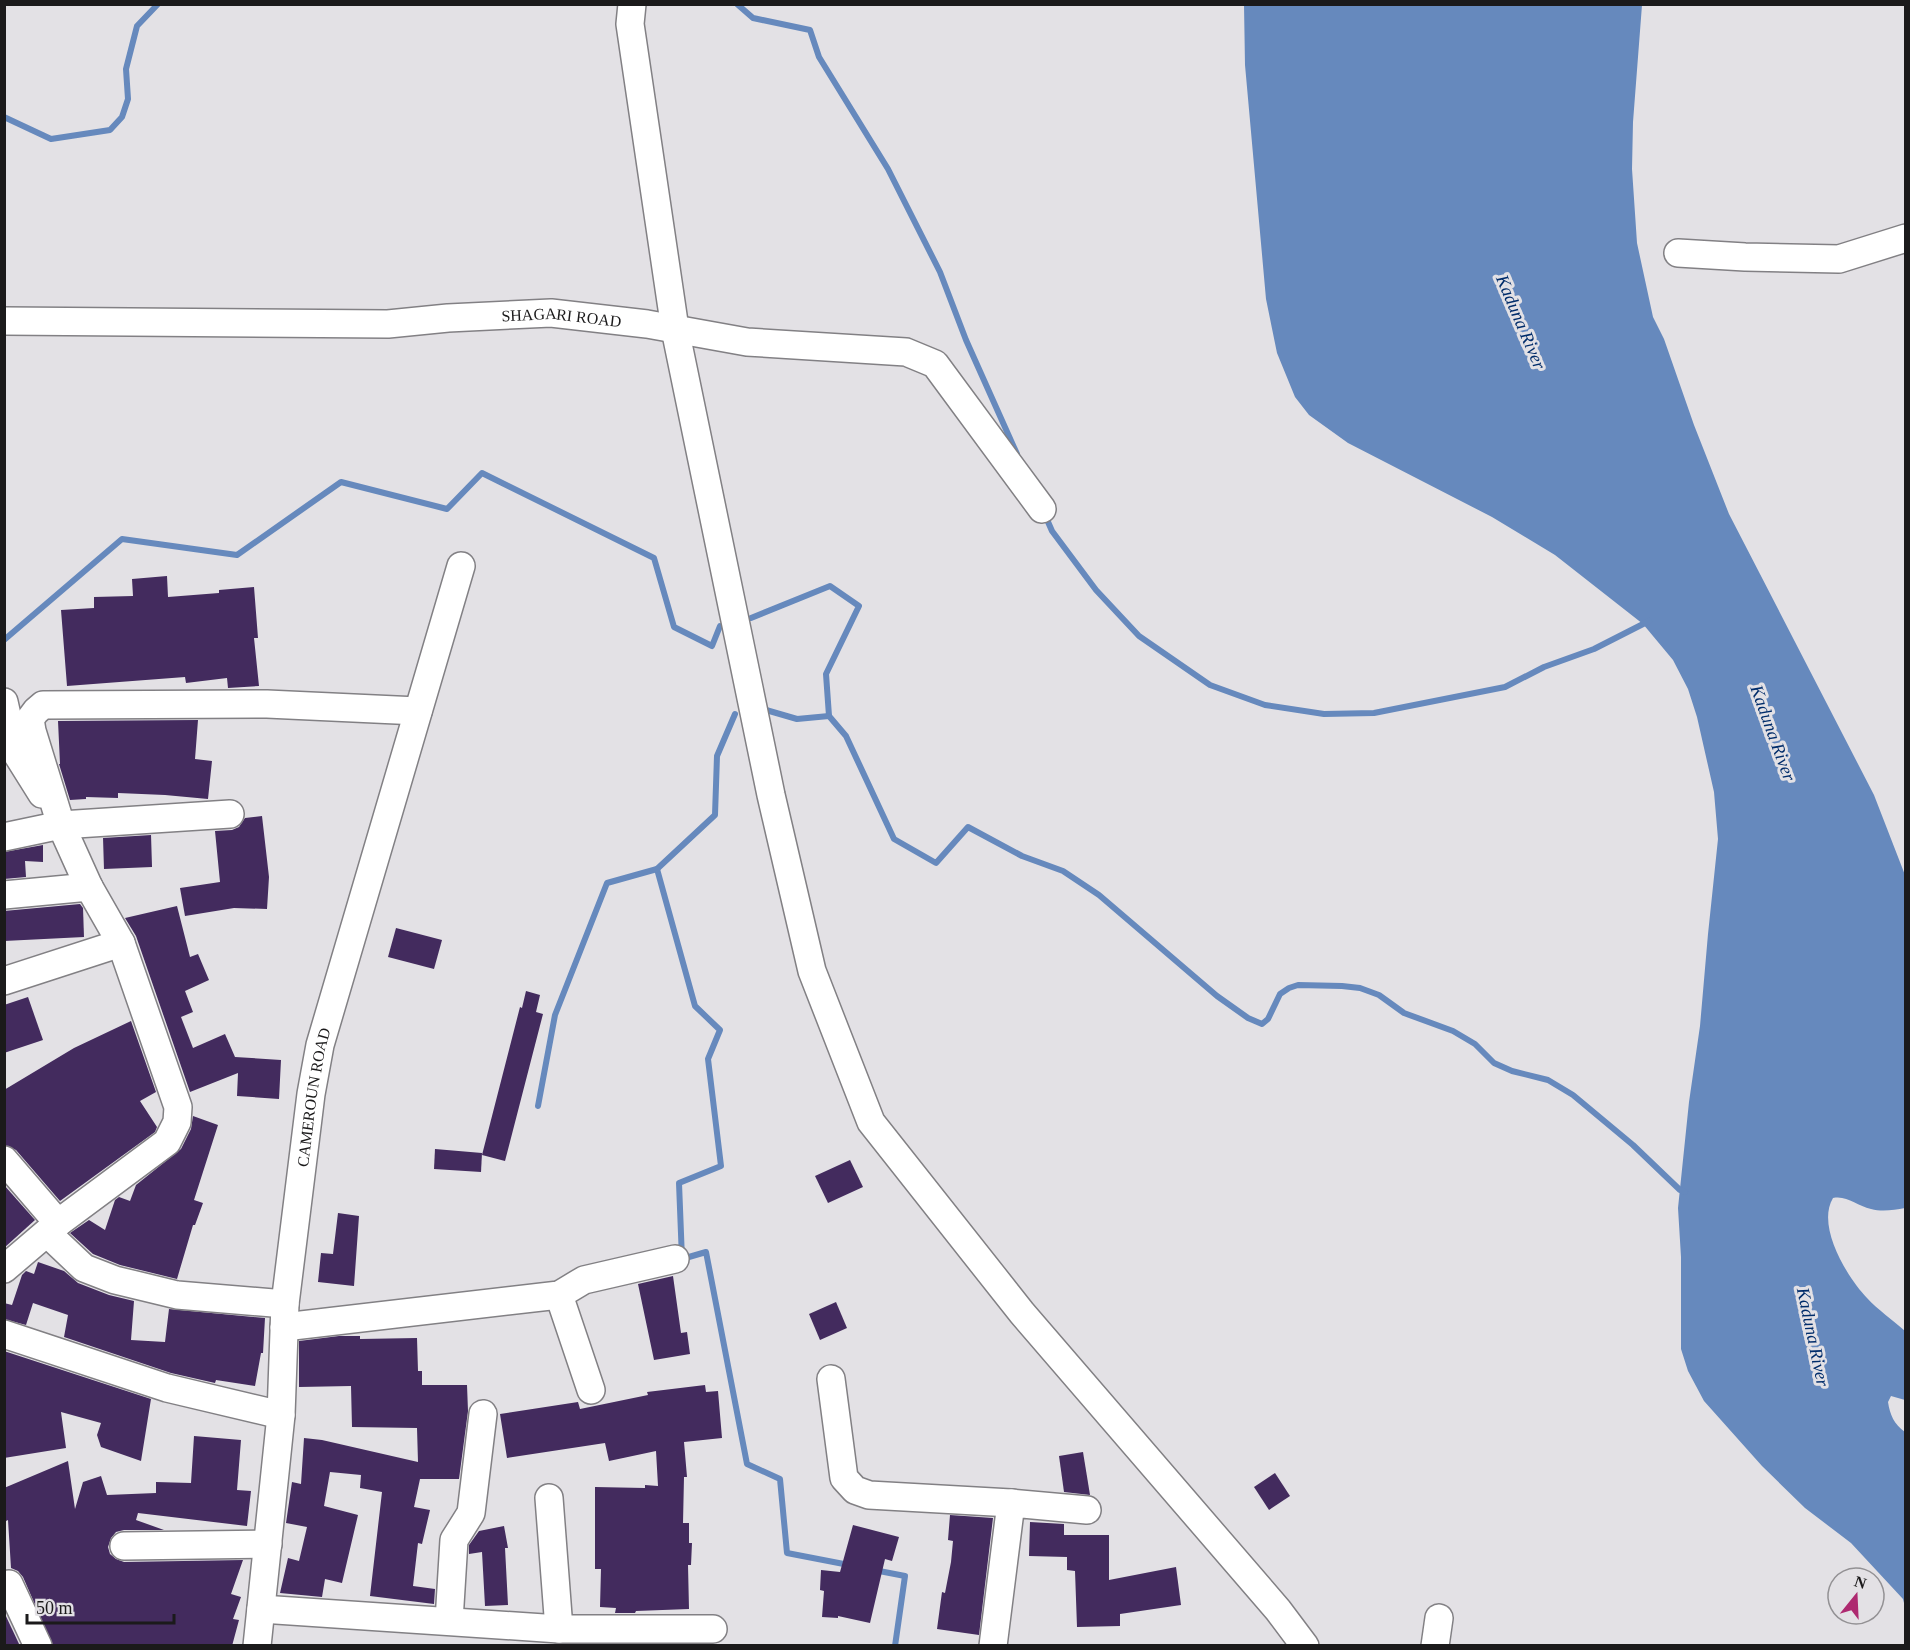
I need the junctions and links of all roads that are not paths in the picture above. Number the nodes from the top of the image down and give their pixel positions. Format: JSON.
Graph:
{"nodes":[{"id":1,"x":632,"y":4,"type":"edge"},
{"id":2,"x":1905,"y":238,"type":"edge"},
{"id":3,"x":1678,"y":253,"type":"dead end"},
{"id":4,"x":6,"y":319,"type":"edge"},
{"id":5,"x":675,"y":329,"type":"junction"},
{"id":6,"x":1042,"y":509,"type":"dead end"},
{"id":7,"x":461,"y":566,"type":"dead end"},
{"id":8,"x":4,"y":702,"type":"edge"},
{"id":9,"x":418,"y":711,"type":"junction"},
{"id":10,"x":230,"y":814,"type":"dead end"},
{"id":11,"x":62,"y":825,"type":"junction"},
{"id":12,"x":4,"y":837,"type":"edge"},
{"id":13,"x":89,"y":887,"type":"junction"},
{"id":14,"x":4,"y":895,"type":"edge"},
{"id":15,"x":121,"y":943,"type":"junction"},
{"id":16,"x":4,"y":981,"type":"edge"},
{"id":17,"x":4,"y":1160,"type":"edge"},
{"id":18,"x":52,"y":1228,"type":"junction"},
{"id":19,"x":675,"y":1259,"type":"dead end"},
{"id":20,"x":4,"y":1269,"type":"edge"},
{"id":21,"x":559,"y":1295,"type":"junction"},
{"id":22,"x":285,"y":1315,"type":"junction"},
{"id":23,"x":4,"y":1334,"type":"edge"},
{"id":24,"x":831,"y":1379,"type":"dead end"},
{"id":25,"x":591,"y":1390,"type":"dead end"},
{"id":26,"x":483,"y":1414,"type":"dead end"},
{"id":27,"x":281,"y":1415,"type":"junction"},
{"id":28,"x":549,"y":1497,"type":"dead end"},
{"id":29,"x":1011,"y":1503,"type":"junction"},
{"id":30,"x":1087,"y":1510,"type":"dead end"},
{"id":31,"x":268,"y":1544,"type":"junction"},
{"id":32,"x":123,"y":1546,"type":"dead end"},
{"id":33,"x":9,"y":1584,"type":"dead end"},
{"id":34,"x":261,"y":1608,"type":"junction"},
{"id":35,"x":1439,"y":1618,"type":"dead end"},
{"id":36,"x":449,"y":1621,"type":"junction"},
{"id":37,"x":560,"y":1629,"type":"junction"},
{"id":38,"x":713,"y":1629,"type":"dead end"},
{"id":39,"x":38,"y":1646,"type":"edge"},
{"id":40,"x":257,"y":1646,"type":"edge"},
{"id":41,"x":993,"y":1646,"type":"edge"},
{"id":42,"x":1305,"y":1646,"type":"edge"},
{"id":43,"x":1435,"y":1646,"type":"edge"}],
"edges":[{"from":1,"to":5,"type":"street"},
{"from":2,"to":3,"type":"street"},
{"from":4,"to":5,"type":"street","name":"SHAGARI ROAD"},
{"from":5,"to":6,"type":"street","name":"SHAGARI ROAD"},
{"from":5,"to":42,"type":"street"},
{"from":7,"to":9,"type":"street","name":"CAMEROUN ROAD"},
{"from":8,"to":11,"type":"street"},
{"from":9,"to":11,"type":"street"},
{"from":9,"to":22,"type":"street","name":"CAMEROUN ROAD"},
{"from":10,"to":11,"type":"street"},
{"from":11,"to":12,"type":"street"},
{"from":11,"to":13,"type":"street"},
{"from":13,"to":14,"type":"street"},
{"from":13,"to":15,"type":"street"},
{"from":15,"to":16,"type":"street"},
{"from":15,"to":18,"type":"street"},
{"from":17,"to":18,"type":"street"},
{"from":18,"to":20,"type":"street"},
{"from":18,"to":22,"type":"street"},
{"from":19,"to":21,"type":"street"},
{"from":21,"to":22,"type":"street"},
{"from":21,"to":25,"type":"street"},
{"from":22,"to":27,"type":"street","name":"CAMEROUN ROAD"},
{"from":23,"to":27,"type":"street"},
{"from":24,"to":29,"type":"street"},
{"from":26,"to":36,"type":"street"},
{"from":27,"to":31,"type":"street","name":"CAMEROUN ROAD"},
{"from":28,"to":37,"type":"street"},
{"from":29,"to":30,"type":"street"},
{"from":29,"to":41,"type":"street"},
{"from":31,"to":32,"type":"street"},
{"from":31,"to":34,"type":"street","name":"CAMEROUN ROAD"},
{"from":33,"to":39,"type":"street"},
{"from":34,"to":36,"type":"street"},
{"from":34,"to":40,"type":"street","name":"CAMEROUN ROAD"},
{"from":35,"to":43,"type":"street"},
{"from":36,"to":37,"type":"street"},
{"from":37,"to":38,"type":"street"}]}
